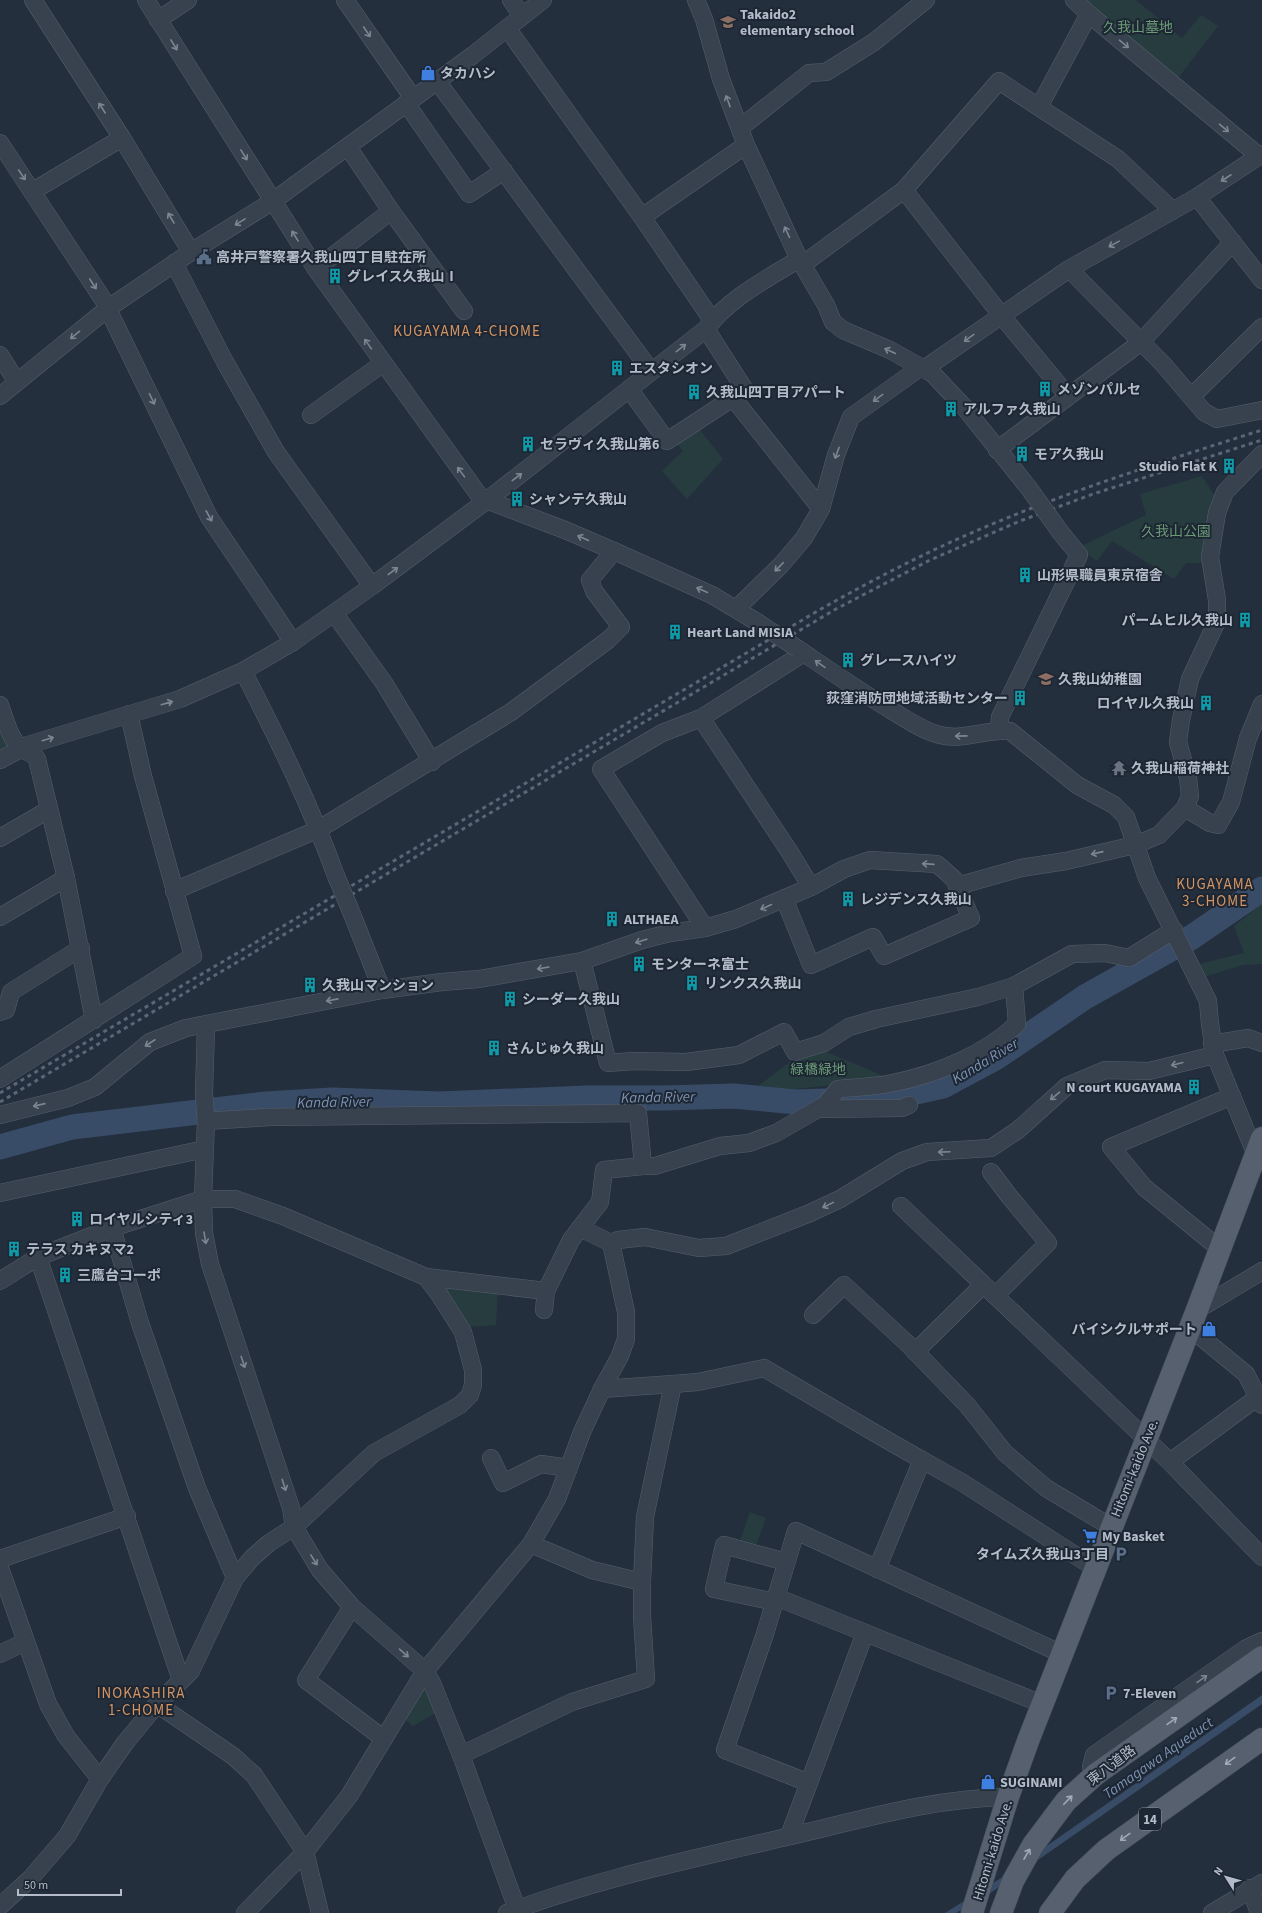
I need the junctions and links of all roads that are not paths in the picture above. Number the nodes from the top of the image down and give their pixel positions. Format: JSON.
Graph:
{"nodes":[{"id":1,"x":32,"y":0,"type":"edge"},
{"id":2,"x":146,"y":0,"type":"edge"},
{"id":3,"x":188,"y":0,"type":"edge"},
{"id":4,"x":345,"y":0,"type":"edge"},
{"id":5,"x":511,"y":0,"type":"edge"},
{"id":6,"x":543,"y":0,"type":"edge"},
{"id":7,"x":696,"y":0,"type":"edge"},
{"id":8,"x":926,"y":0,"type":"edge"},
{"id":9,"x":1074,"y":0,"type":"edge"},
{"id":10,"x":1088,"y":14,"type":"junction"},
{"id":11,"x":522,"y":16,"type":"junction"},
{"id":12,"x":158,"y":20,"type":"junction"},
{"id":13,"x":507,"y":28,"type":"junction"},
{"id":14,"x":437,"y":81,"type":"junction"},
{"id":15,"x":409,"y":101,"type":"junction"},
{"id":16,"x":1039,"y":107,"type":"junction"},
{"id":17,"x":740,"y":128,"type":"junction"},
{"id":18,"x":122,"y":138,"type":"junction"},
{"id":19,"x":0,"y":143,"type":"edge"},
{"id":20,"x":746,"y":145,"type":"junction"},
{"id":21,"x":348,"y":146,"type":"junction"},
{"id":22,"x":1260,"y":156,"type":"edge"},
{"id":23,"x":504,"y":171,"type":"junction"},
{"id":24,"x":904,"y":190,"type":"junction"},
{"id":25,"x":33,"y":191,"type":"junction"},
{"id":26,"x":1197,"y":197,"type":"junction"},
{"id":27,"x":273,"y":201,"type":"junction"},
{"id":28,"x":1172,"y":210,"type":"junction"},
{"id":29,"x":391,"y":211,"type":"junction"},
{"id":30,"x":642,"y":217,"type":"junction"},
{"id":31,"x":1232,"y":242,"type":"junction"},
{"id":32,"x":191,"y":252,"type":"junction"},
{"id":33,"x":800,"y":262,"type":"junction"},
{"id":34,"x":174,"y":263,"type":"junction"},
{"id":35,"x":316,"y":269,"type":"junction"},
{"id":36,"x":1069,"y":269,"type":"junction"},
{"id":37,"x":1262,"y":280,"type":"edge"},
{"id":38,"x":107,"y":309,"type":"junction"},
{"id":39,"x":464,"y":311,"type":"dead end"},
{"id":40,"x":1001,"y":315,"type":"junction"},
{"id":41,"x":709,"y":324,"type":"junction"},
{"id":42,"x":1262,"y":327,"type":"edge"},
{"id":43,"x":1141,"y":342,"type":"junction"},
{"id":44,"x":0,"y":355,"type":"edge"},
{"id":45,"x":382,"y":364,"type":"junction"},
{"id":46,"x":923,"y":368,"type":"junction"},
{"id":47,"x":651,"y":371,"type":"junction"},
{"id":48,"x":17,"y":382,"type":"junction"},
{"id":49,"x":629,"y":389,"type":"junction"},
{"id":50,"x":1067,"y":395,"type":"junction"},
{"id":51,"x":0,"y":396,"type":"edge"},
{"id":52,"x":1192,"y":396,"type":"junction"},
{"id":53,"x":733,"y":398,"type":"junction"},
{"id":54,"x":1262,"y":410,"type":"edge"},
{"id":55,"x":311,"y":415,"type":"dead end"},
{"id":56,"x":997,"y":450,"type":"junction"},
{"id":57,"x":1258,"y":465,"type":"edge"},
{"id":58,"x":486,"y":501,"type":"junction"},
{"id":59,"x":821,"y":509,"type":"junction"},
{"id":60,"x":614,"y":551,"type":"junction"},
{"id":61,"x":372,"y":586,"type":"junction"},
{"id":62,"x":736,"y":609,"type":"junction"},
{"id":63,"x":334,"y":613,"type":"junction"},
{"id":64,"x":292,"y":642,"type":"junction"},
{"id":65,"x":801,"y":651,"type":"junction"},
{"id":66,"x":243,"y":671,"type":"junction"},
{"id":67,"x":1262,"y":704,"type":"edge"},
{"id":68,"x":0,"y":706,"type":"edge"},
{"id":69,"x":129,"y":714,"type":"junction"},
{"id":70,"x":701,"y":718,"type":"junction"},
{"id":71,"x":999,"y":730,"type":"junction"},
{"id":72,"x":22,"y":749,"type":"junction"},
{"id":73,"x":0,"y":760,"type":"edge"},
{"id":74,"x":432,"y":762,"type":"junction"},
{"id":75,"x":1185,"y":808,"type":"junction"},
{"id":76,"x":48,"y":810,"type":"junction"},
{"id":77,"x":319,"y":829,"type":"junction"},
{"id":78,"x":0,"y":838,"type":"edge"},
{"id":79,"x":1136,"y":845,"type":"junction"},
{"id":80,"x":66,"y":878,"type":"junction"},
{"id":81,"x":957,"y":886,"type":"junction"},
{"id":82,"x":811,"y":887,"type":"junction"},
{"id":83,"x":174,"y":891,"type":"junction"},
{"id":84,"x":784,"y":898,"type":"junction"},
{"id":85,"x":0,"y":917,"type":"edge"},
{"id":86,"x":705,"y":928,"type":"junction"},
{"id":87,"x":1175,"y":932,"type":"junction"},
{"id":88,"x":81,"y":948,"type":"junction"},
{"id":89,"x":582,"y":961,"type":"junction"},
{"id":90,"x":1014,"y":986,"type":"junction"},
{"id":91,"x":382,"y":990,"type":"junction"},
{"id":92,"x":0,"y":1012,"type":"edge"},
{"id":93,"x":94,"y":1020,"type":"junction"},
{"id":94,"x":206,"y":1026,"type":"junction"},
{"id":95,"x":1262,"y":1043,"type":"edge"},
{"id":96,"x":1213,"y":1050,"type":"junction"},
{"id":97,"x":0,"y":1080,"type":"edge"},
{"id":98,"x":1232,"y":1096,"type":"junction"},
{"id":99,"x":826,"y":1103,"type":"junction"},
{"id":100,"x":909,"y":1105,"type":"dead end"},
{"id":101,"x":205,"y":1114,"type":"junction"},
{"id":102,"x":0,"y":1115,"type":"edge"},
{"id":103,"x":1259,"y":1147,"type":"edge"},
{"id":104,"x":205,"y":1149,"type":"junction"},
{"id":105,"x":643,"y":1166,"type":"junction"},
{"id":106,"x":991,"y":1172,"type":"dead end"},
{"id":107,"x":0,"y":1193,"type":"edge"},
{"id":108,"x":202,"y":1199,"type":"junction"},
{"id":109,"x":901,"y":1206,"type":"dead end"},
{"id":110,"x":112,"y":1228,"type":"junction"},
{"id":111,"x":580,"y":1228,"type":"junction"},
{"id":112,"x":611,"y":1244,"type":"junction"},
{"id":113,"x":1220,"y":1249,"type":"junction"},
{"id":114,"x":38,"y":1257,"type":"junction"},
{"id":115,"x":1262,"y":1271,"type":"edge"},
{"id":116,"x":426,"y":1277,"type":"junction"},
{"id":117,"x":0,"y":1281,"type":"edge"},
{"id":118,"x":989,"y":1290,"type":"junction"},
{"id":119,"x":546,"y":1291,"type":"junction"},
{"id":120,"x":544,"y":1310,"type":"dead end"},
{"id":121,"x":813,"y":1315,"type":"dead end"},
{"id":122,"x":1194,"y":1319,"type":"junction"},
{"id":123,"x":915,"y":1352,"type":"junction"},
{"id":124,"x":674,"y":1384,"type":"junction"},
{"id":125,"x":602,"y":1389,"type":"junction"},
{"id":126,"x":1260,"y":1401,"type":"edge"},
{"id":127,"x":1145,"y":1440,"type":"junction"},
{"id":128,"x":491,"y":1458,"type":"dead end"},
{"id":129,"x":922,"y":1460,"type":"junction"},
{"id":130,"x":1170,"y":1462,"type":"junction"},
{"id":131,"x":569,"y":1468,"type":"junction"},
{"id":132,"x":127,"y":1516,"type":"junction"},
{"id":133,"x":294,"y":1527,"type":"junction"},
{"id":134,"x":1111,"y":1527,"type":"junction"},
{"id":135,"x":531,"y":1544,"type":"junction"},
{"id":136,"x":1261,"y":1555,"type":"edge"},
{"id":137,"x":0,"y":1559,"type":"edge"},
{"id":138,"x":786,"y":1562,"type":"junction"},
{"id":139,"x":0,"y":1568,"type":"edge"},
{"id":140,"x":1095,"y":1568,"type":"junction"},
{"id":141,"x":877,"y":1569,"type":"junction"},
{"id":142,"x":235,"y":1578,"type":"junction"},
{"id":143,"x":642,"y":1582,"type":"junction"},
{"id":144,"x":776,"y":1599,"type":"junction"},
{"id":145,"x":352,"y":1606,"type":"junction"},
{"id":146,"x":865,"y":1633,"type":"junction"},
{"id":147,"x":1262,"y":1641,"type":"edge"},
{"id":148,"x":25,"y":1642,"type":"junction"},
{"id":149,"x":0,"y":1654,"type":"edge"},
{"id":150,"x":1062,"y":1654,"type":"junction"},
{"id":151,"x":1262,"y":1658,"type":"edge"},
{"id":152,"x":425,"y":1671,"type":"junction"},
{"id":153,"x":181,"y":1680,"type":"junction"},
{"id":154,"x":157,"y":1704,"type":"junction"},
{"id":155,"x":1042,"y":1704,"type":"junction"},
{"id":156,"x":384,"y":1739,"type":"junction"},
{"id":157,"x":1262,"y":1739,"type":"edge"},
{"id":158,"x":462,"y":1755,"type":"junction"},
{"id":159,"x":1096,"y":1774,"type":"junction"},
{"id":160,"x":100,"y":1779,"type":"junction"},
{"id":161,"x":809,"y":1782,"type":"junction"},
{"id":162,"x":1008,"y":1798,"type":"junction"},
{"id":163,"x":789,"y":1836,"type":"junction"},
{"id":164,"x":305,"y":1852,"type":"junction"},
{"id":165,"x":1256,"y":1886,"type":"edge"},
{"id":166,"x":0,"y":1906,"type":"edge"},
{"id":167,"x":511,"y":1911,"type":"edge"},
{"id":168,"x":246,"y":1913,"type":"edge"},
{"id":169,"x":320,"y":1913,"type":"edge"},
{"id":170,"x":972,"y":1913,"type":"edge"},
{"id":171,"x":1001,"y":1913,"type":"edge"},
{"id":172,"x":1050,"y":1913,"type":"edge"},
{"id":173,"x":1212,"y":1913,"type":"edge"},
{"id":174,"x":1259,"y":1913,"type":"edge"}],
"edges":[{"from":18,"to":1,"type":"street","one_way":true},
{"from":2,"to":12,"type":"street"},
{"from":3,"to":12,"type":"street"},
{"from":4,"to":15,"type":"street","one_way":true},
{"from":5,"to":11,"type":"street"},
{"from":6,"to":11,"type":"street"},
{"from":17,"to":7,"type":"street","one_way":true},
{"from":8,"to":17,"type":"street"},
{"from":9,"to":10,"type":"street"},
{"from":10,"to":16,"type":"street"},
{"from":10,"to":22,"type":"street","one_way":true},
{"from":11,"to":13,"type":"street"},
{"from":12,"to":27,"type":"street","one_way":true},
{"from":13,"to":14,"type":"street"},
{"from":13,"to":30,"type":"street"},
{"from":14,"to":15,"type":"street"},
{"from":14,"to":23,"type":"street"},
{"from":15,"to":21,"type":"street"},
{"from":15,"to":23,"type":"street"},
{"from":16,"to":24,"type":"street"},
{"from":16,"to":28,"type":"street"},
{"from":17,"to":20,"type":"street"},
{"from":18,"to":25,"type":"street"},
{"from":32,"to":18,"type":"street","one_way":true},
{"from":19,"to":25,"type":"street","one_way":true},
{"from":20,"to":30,"type":"street"},
{"from":33,"to":20,"type":"street","one_way":true},
{"from":21,"to":27,"type":"street"},
{"from":21,"to":29,"type":"street"},
{"from":22,"to":26,"type":"street","one_way":true},
{"from":23,"to":47,"type":"street"},
{"from":24,"to":33,"type":"street"},
{"from":24,"to":40,"type":"street"},
{"from":25,"to":38,"type":"street","one_way":true},
{"from":26,"to":28,"type":"street"},
{"from":26,"to":31,"type":"street"},
{"from":27,"to":32,"type":"street","one_way":true},
{"from":35,"to":27,"type":"street","one_way":true},
{"from":28,"to":36,"type":"street","one_way":true},
{"from":29,"to":35,"type":"street"},
{"from":29,"to":39,"type":"street"},
{"from":30,"to":41,"type":"street"},
{"from":31,"to":37,"type":"street"},
{"from":31,"to":43,"type":"street"},
{"from":32,"to":34,"type":"street"},
{"from":33,"to":41,"type":"street"},
{"from":46,"to":33,"type":"street","one_way":true},
{"from":34,"to":38,"type":"street"},
{"from":34,"to":61,"type":"street"},
{"from":45,"to":35,"type":"street","one_way":true},
{"from":36,"to":40,"type":"street"},
{"from":36,"to":43,"type":"street"},
{"from":38,"to":48,"type":"street","one_way":true},
{"from":38,"to":64,"type":"street","one_way":true},
{"from":40,"to":46,"type":"street","one_way":true},
{"from":40,"to":50,"type":"street"},
{"from":47,"to":41,"type":"street","one_way":true},
{"from":41,"to":53,"type":"street"},
{"from":42,"to":52,"type":"street"},
{"from":43,"to":50,"type":"street"},
{"from":43,"to":52,"type":"street"},
{"from":44,"to":48,"type":"street"},
{"from":45,"to":55,"type":"street"},
{"from":58,"to":45,"type":"street","one_way":true},
{"from":46,"to":56,"type":"street"},
{"from":46,"to":59,"type":"street","one_way":true},
{"from":47,"to":49,"type":"street"},
{"from":48,"to":51,"type":"street"},
{"from":49,"to":53,"type":"street"},
{"from":58,"to":49,"type":"street","one_way":true},
{"from":50,"to":56,"type":"street"},
{"from":52,"to":54,"type":"street"},
{"from":53,"to":59,"type":"street"},
{"from":56,"to":71,"type":"street","bridge":true},
{"from":57,"to":75,"type":"street"},
{"from":60,"to":58,"type":"street","one_way":true},
{"from":61,"to":58,"type":"street","one_way":true},
{"from":59,"to":62,"type":"street","one_way":true},
{"from":62,"to":60,"type":"street","one_way":true},
{"from":60,"to":74,"type":"street"},
{"from":61,"to":63,"type":"street"},
{"from":62,"to":65,"type":"street","bridge":true},
{"from":63,"to":64,"type":"street"},
{"from":63,"to":74,"type":"street"},
{"from":64,"to":66,"type":"street"},
{"from":65,"to":70,"type":"street"},
{"from":71,"to":65,"type":"street","one_way":true},
{"from":69,"to":66,"type":"street","one_way":true},
{"from":66,"to":77,"type":"street"},
{"from":67,"to":75,"type":"street"},
{"from":68,"to":72,"type":"street"},
{"from":72,"to":69,"type":"street","one_way":true},
{"from":69,"to":83,"type":"street"},
{"from":70,"to":82,"type":"street"},
{"from":70,"to":86,"type":"street"},
{"from":71,"to":79,"type":"street"},
{"from":72,"to":73,"type":"street"},
{"from":72,"to":76,"type":"street"},
{"from":74,"to":77,"type":"street"},
{"from":75,"to":79,"type":"street"},
{"from":76,"to":78,"type":"street"},
{"from":76,"to":80,"type":"street"},
{"from":77,"to":83,"type":"street"},
{"from":77,"to":91,"type":"street","bridge":true},
{"from":79,"to":81,"type":"street","one_way":true},
{"from":79,"to":87,"type":"street"},
{"from":80,"to":85,"type":"street"},
{"from":80,"to":88,"type":"street"},
{"from":81,"to":82,"type":"street","one_way":true},
{"from":81,"to":84,"type":"street"},
{"from":82,"to":84,"type":"street"},
{"from":83,"to":93,"type":"street"},
{"from":84,"to":86,"type":"street","one_way":true},
{"from":86,"to":89,"type":"street","one_way":true},
{"from":87,"to":90,"type":"street"},
{"from":87,"to":96,"type":"street"},
{"from":88,"to":92,"type":"street"},
{"from":88,"to":93,"type":"street"},
{"from":89,"to":90,"type":"street"},
{"from":89,"to":91,"type":"street","one_way":true},
{"from":90,"to":99,"type":"street"},
{"from":91,"to":94,"type":"street","one_way":true},
{"from":93,"to":97,"type":"street"},
{"from":94,"to":101,"type":"street"},
{"from":94,"to":102,"type":"street","one_way":true},
{"from":95,"to":96,"type":"street"},
{"from":96,"to":98,"type":"street"},
{"from":96,"to":112,"type":"street","one_way":true},
{"from":98,"to":103,"type":"street"},
{"from":98,"to":113,"type":"street"},
{"from":99,"to":100,"type":"street"},
{"from":99,"to":105,"type":"street"},
{"from":101,"to":104,"type":"street"},
{"from":101,"to":105,"type":"street"},
{"from":103,"to":113,"type":"main road","name":"Hitomi-kaido Ave."},
{"from":104,"to":107,"type":"street"},
{"from":104,"to":108,"type":"street"},
{"from":105,"to":111,"type":"street"},
{"from":106,"to":118,"type":"street"},
{"from":108,"to":110,"type":"street"},
{"from":108,"to":116,"type":"street"},
{"from":108,"to":133,"type":"street","one_way":true},
{"from":109,"to":118,"type":"street"},
{"from":110,"to":114,"type":"street"},
{"from":110,"to":142,"type":"street"},
{"from":111,"to":112,"type":"street"},
{"from":111,"to":119,"type":"street"},
{"from":112,"to":125,"type":"street"},
{"from":113,"to":122,"type":"main road","name":"Hitomi-kaido Ave."},
{"from":114,"to":117,"type":"street"},
{"from":114,"to":132,"type":"street"},
{"from":115,"to":122,"type":"street"},
{"from":116,"to":119,"type":"street"},
{"from":116,"to":133,"type":"street"},
{"from":118,"to":123,"type":"street"},
{"from":118,"to":127,"type":"street"},
{"from":119,"to":120,"type":"street"},
{"from":121,"to":123,"type":"street"},
{"from":122,"to":126,"type":"street"},
{"from":122,"to":127,"type":"main road","name":"Hitomi-kaido Ave."},
{"from":123,"to":134,"type":"street"},
{"from":124,"to":125,"type":"street"},
{"from":124,"to":129,"type":"street"},
{"from":124,"to":143,"type":"street"},
{"from":125,"to":131,"type":"street"},
{"from":126,"to":130,"type":"street"},
{"from":127,"to":130,"type":"street"},
{"from":127,"to":134,"type":"main road","name":"Hitomi-kaido Ave."},
{"from":128,"to":131,"type":"street"},
{"from":129,"to":140,"type":"street"},
{"from":129,"to":141,"type":"street"},
{"from":130,"to":136,"type":"street"},
{"from":131,"to":135,"type":"street"},
{"from":132,"to":137,"type":"street"},
{"from":132,"to":153,"type":"street"},
{"from":133,"to":142,"type":"street"},
{"from":133,"to":145,"type":"street","one_way":true},
{"from":134,"to":140,"type":"main road","name":"Hitomi-kaido Ave."},
{"from":135,"to":143,"type":"street"},
{"from":135,"to":152,"type":"street"},
{"from":138,"to":141,"type":"street"},
{"from":138,"to":144,"type":"street"},
{"from":138,"to":144,"type":"street"},
{"from":139,"to":148,"type":"street"},
{"from":140,"to":150,"type":"main road","name":"Hitomi-kaido Ave."},
{"from":141,"to":150,"type":"street"},
{"from":142,"to":153,"type":"street"},
{"from":143,"to":158,"type":"street"},
{"from":144,"to":146,"type":"street"},
{"from":144,"to":161,"type":"street"},
{"from":145,"to":152,"type":"street","one_way":true},
{"from":145,"to":156,"type":"street"},
{"from":146,"to":155,"type":"street"},
{"from":146,"to":161,"type":"street"},
{"from":159,"to":147,"type":"street","one_way":true},
{"from":148,"to":149,"type":"street"},
{"from":148,"to":160,"type":"street"},
{"from":150,"to":155,"type":"main road","name":"Hitomi-kaido Ave."},
{"from":159,"to":151,"type":"main road","name":"東八道路","one_way":true},
{"from":152,"to":156,"type":"street"},
{"from":152,"to":158,"type":"street"},
{"from":153,"to":154,"type":"street"},
{"from":154,"to":160,"type":"street"},
{"from":154,"to":164,"type":"street"},
{"from":155,"to":162,"type":"main road","name":"Hitomi-kaido Ave."},
{"from":156,"to":164,"type":"street"},
{"from":157,"to":172,"type":"main road","number":"14","one_way":true},
{"from":158,"to":167,"type":"street"},
{"from":171,"to":159,"type":"main road","name":"東八道路","one_way":true},
{"from":160,"to":166,"type":"street"},
{"from":161,"to":163,"type":"street"},
{"from":162,"to":163,"type":"street"},
{"from":162,"to":170,"type":"main road","name":"Hitomi-kaido Ave."},
{"from":163,"to":167,"type":"street"},
{"from":164,"to":168,"type":"street"},
{"from":164,"to":169,"type":"street"},
{"from":165,"to":173,"type":"street"},
{"from":165,"to":174,"type":"street"}]}
